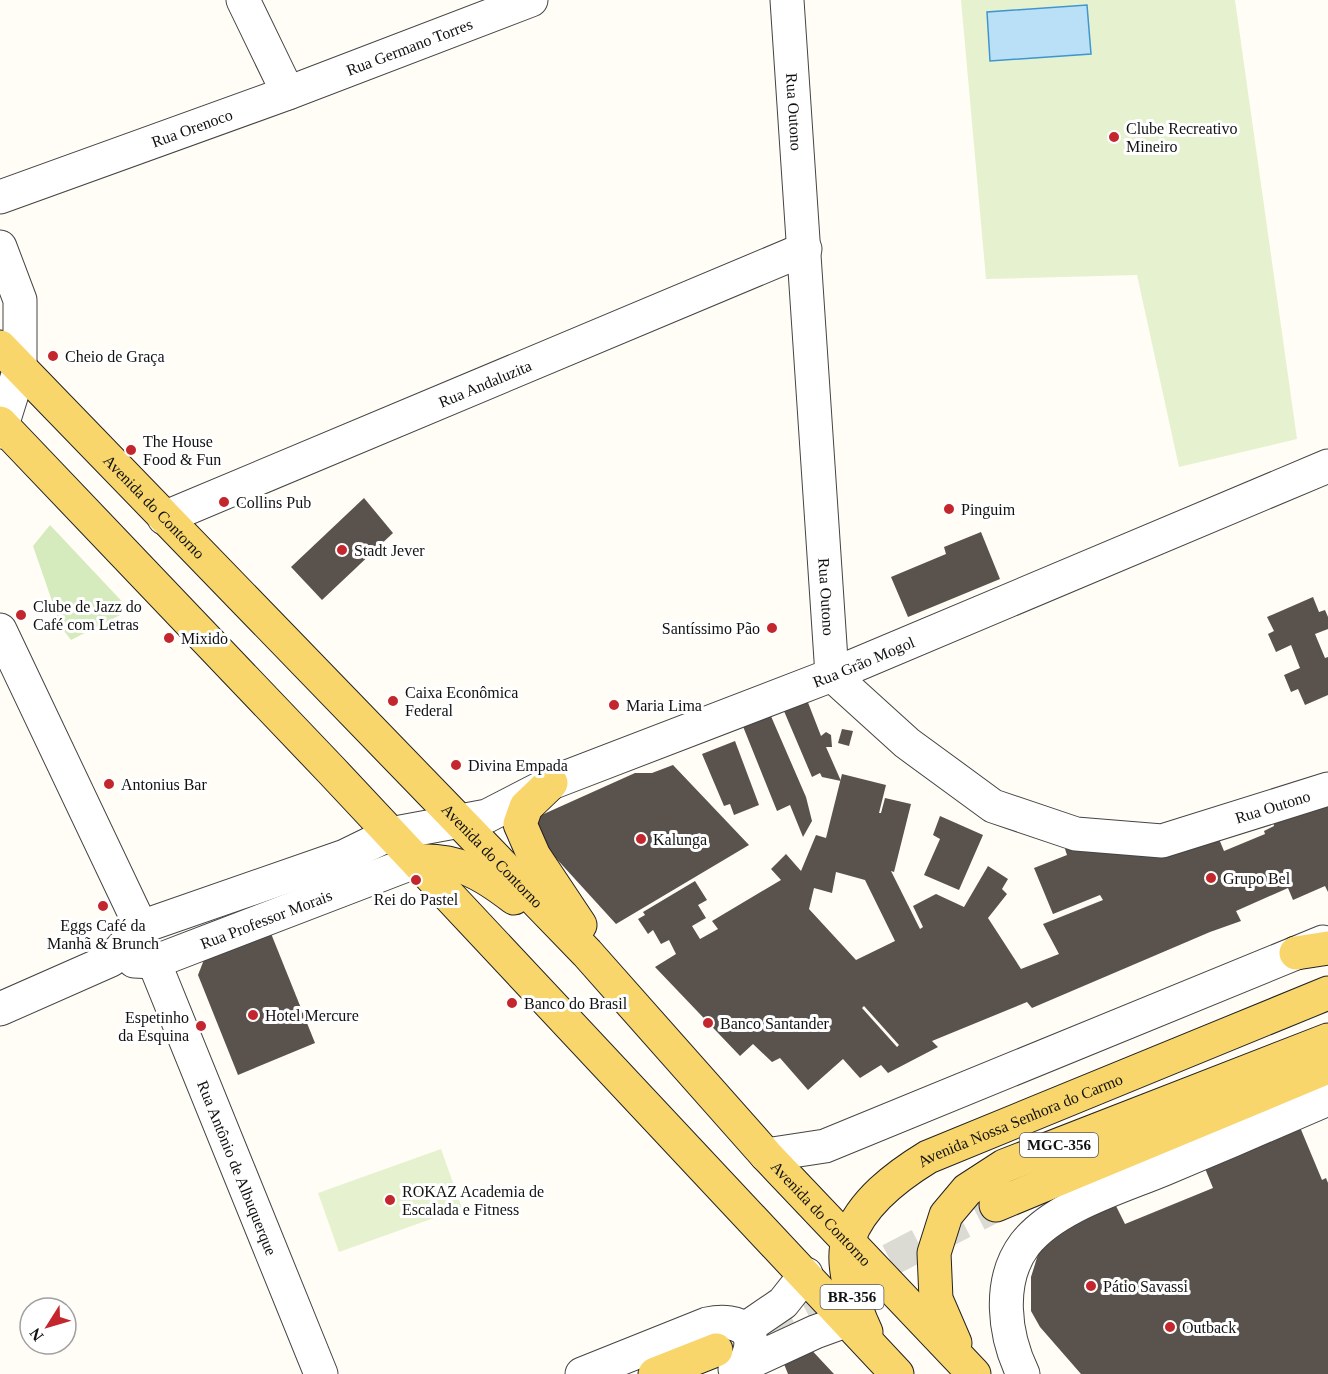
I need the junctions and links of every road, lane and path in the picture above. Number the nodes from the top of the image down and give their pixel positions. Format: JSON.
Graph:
{"nodes":[{"id":1,"x":243,"y":0,"type":"edge"},
{"id":2,"x":787,"y":0,"type":"edge"},
{"id":3,"x":528,"y":1,"type":"edge"},
{"id":4,"x":288,"y":93,"type":"junction"},
{"id":5,"x":0,"y":197,"type":"edge"},
{"id":6,"x":0,"y":247,"type":"edge"},
{"id":7,"x":805,"y":249,"type":"junction"},
{"id":8,"x":10,"y":357,"type":"edge"},
{"id":9,"x":1,"y":427,"type":"edge"},
{"id":10,"x":1327,"y":469,"type":"edge"},
{"id":11,"x":164,"y":518,"type":"junction"},
{"id":12,"x":0,"y":630,"type":"edge"},
{"id":13,"x":832,"y":675,"type":"junction"},
{"id":14,"x":551,"y":783,"type":"junction"},
{"id":15,"x":1328,"y":789,"type":"edge"},
{"id":16,"x":458,"y":823,"type":"junction"},
{"id":17,"x":390,"y":834,"type":"junction"},
{"id":18,"x":417,"y":861,"type":"junction"},
{"id":19,"x":141,"y":927,"type":"junction"},
{"id":20,"x":1328,"y":940,"type":"edge"},
{"id":21,"x":1328,"y":948,"type":"edge"},
{"id":22,"x":587,"y":953,"type":"junction"},
{"id":23,"x":1296,"y":953,"type":"junction"},
{"id":24,"x":111,"y":960,"type":"junction"},
{"id":25,"x":154,"y":962,"type":"junction"},
{"id":26,"x":1328,"y":993,"type":"edge"},
{"id":27,"x":0,"y":1009,"type":"edge"},
{"id":28,"x":1328,"y":1040,"type":"edge"},
{"id":29,"x":1328,"y":1067,"type":"edge"},
{"id":30,"x":1328,"y":1099,"type":"edge"},
{"id":31,"x":766,"y":1155,"type":"junction"},
{"id":32,"x":996,"y":1204,"type":"tunnel mouth"},
{"id":33,"x":848,"y":1240,"type":"junction"},
{"id":34,"x":806,"y":1274,"type":"junction"},
{"id":35,"x":848,"y":1320,"type":"junction"},
{"id":36,"x":745,"y":1329,"type":"junction"},
{"id":37,"x":875,"y":1350,"type":"junction"},
{"id":38,"x":727,"y":1363,"type":"edge"},
{"id":39,"x":968,"y":1368,"type":"edge"},
{"id":40,"x":321,"y":1374,"type":"edge"},
{"id":41,"x":582,"y":1374,"type":"edge"},
{"id":42,"x":655,"y":1374,"type":"edge"},
{"id":43,"x":897,"y":1374,"type":"edge"},
{"id":44,"x":1023,"y":1374,"type":"edge"}],
"edges":[{"from":1,"to":4,"type":"street"},
{"from":2,"to":7,"type":"street","name":"Rua Outono"},
{"from":3,"to":4,"type":"street","name":"Rua Germano Torres"},
{"from":4,"to":5,"type":"street","name":"Rua Orenoco"},
{"from":6,"to":8,"type":"street"},
{"from":7,"to":11,"type":"street","name":"Rua Andaluzita"},
{"from":7,"to":13,"type":"street","name":"Rua Outono"},
{"from":8,"to":9,"type":"street"},
{"from":8,"to":11,"type":"main road","name":"Avenida do Contorno"},
{"from":9,"to":17,"type":"main road"},
{"from":10,"to":13,"type":"street","name":"Rua Grão Mogol"},
{"from":11,"to":16,"type":"main road","name":"Avenida do Contorno"},
{"from":12,"to":19,"type":"street"},
{"from":13,"to":14,"type":"street","name":"Rua Grão Mogol"},
{"from":13,"to":15,"type":"street","name":"Rua Outono"},
{"from":14,"to":16,"type":"street","name":"Rua Grão Mogol"},
{"from":14,"to":22,"type":"main road"},
{"from":16,"to":17,"type":"street","name":"Rua Grão Mogol"},
{"from":16,"to":22,"type":"main road","name":"Avenida do Contorno"},
{"from":17,"to":18,"type":"main road"},
{"from":17,"to":19,"type":"street","name":"Rua Professor Morais"},
{"from":18,"to":22,"type":"main road"},
{"from":18,"to":25,"type":"street","name":"Rua Professor Morais"},
{"from":18,"to":34,"type":"main road"},
{"from":19,"to":24,"type":"street","name":"Rua Professor Morais"},
{"from":20,"to":23,"type":"street"},
{"from":21,"to":23,"type":"main road"},
{"from":22,"to":31,"type":"main road","name":"Avenida do Contorno"},
{"from":23,"to":31,"type":"street"},
{"from":24,"to":25,"type":"street","name":"Rua Professor Morais"},
{"from":24,"to":27,"type":"street","name":"Rua Professor Morais"},
{"from":25,"to":40,"type":"street","name":"Rua Antônio de Albuquerque"},
{"from":26,"to":33,"type":"main road","name":"Avenida Nossa Senhora do Carmo","number":"MGC-356"},
{"from":28,"to":39,"type":"main road","number":"MGC-356"},
{"from":29,"to":32,"type":"main road"},
{"from":30,"to":44,"type":"street"},
{"from":31,"to":33,"type":"main road","name":"Avenida do Contorno"},
{"from":33,"to":37,"type":"main road","name":"Avenida Nossa Senhora do Carmo","number":"BR-356"},
{"from":33,"to":39,"type":"main road","name":"Avenida do Contorno"},
{"from":34,"to":35,"type":"main road"},
{"from":34,"to":36,"type":"street"},
{"from":35,"to":37,"type":"main road"},
{"from":35,"to":38,"type":"street"},
{"from":36,"to":38,"type":"street"},
{"from":36,"to":41,"type":"street"},
{"from":37,"to":43,"type":"main road"},
{"from":38,"to":42,"type":"main road"}]}
